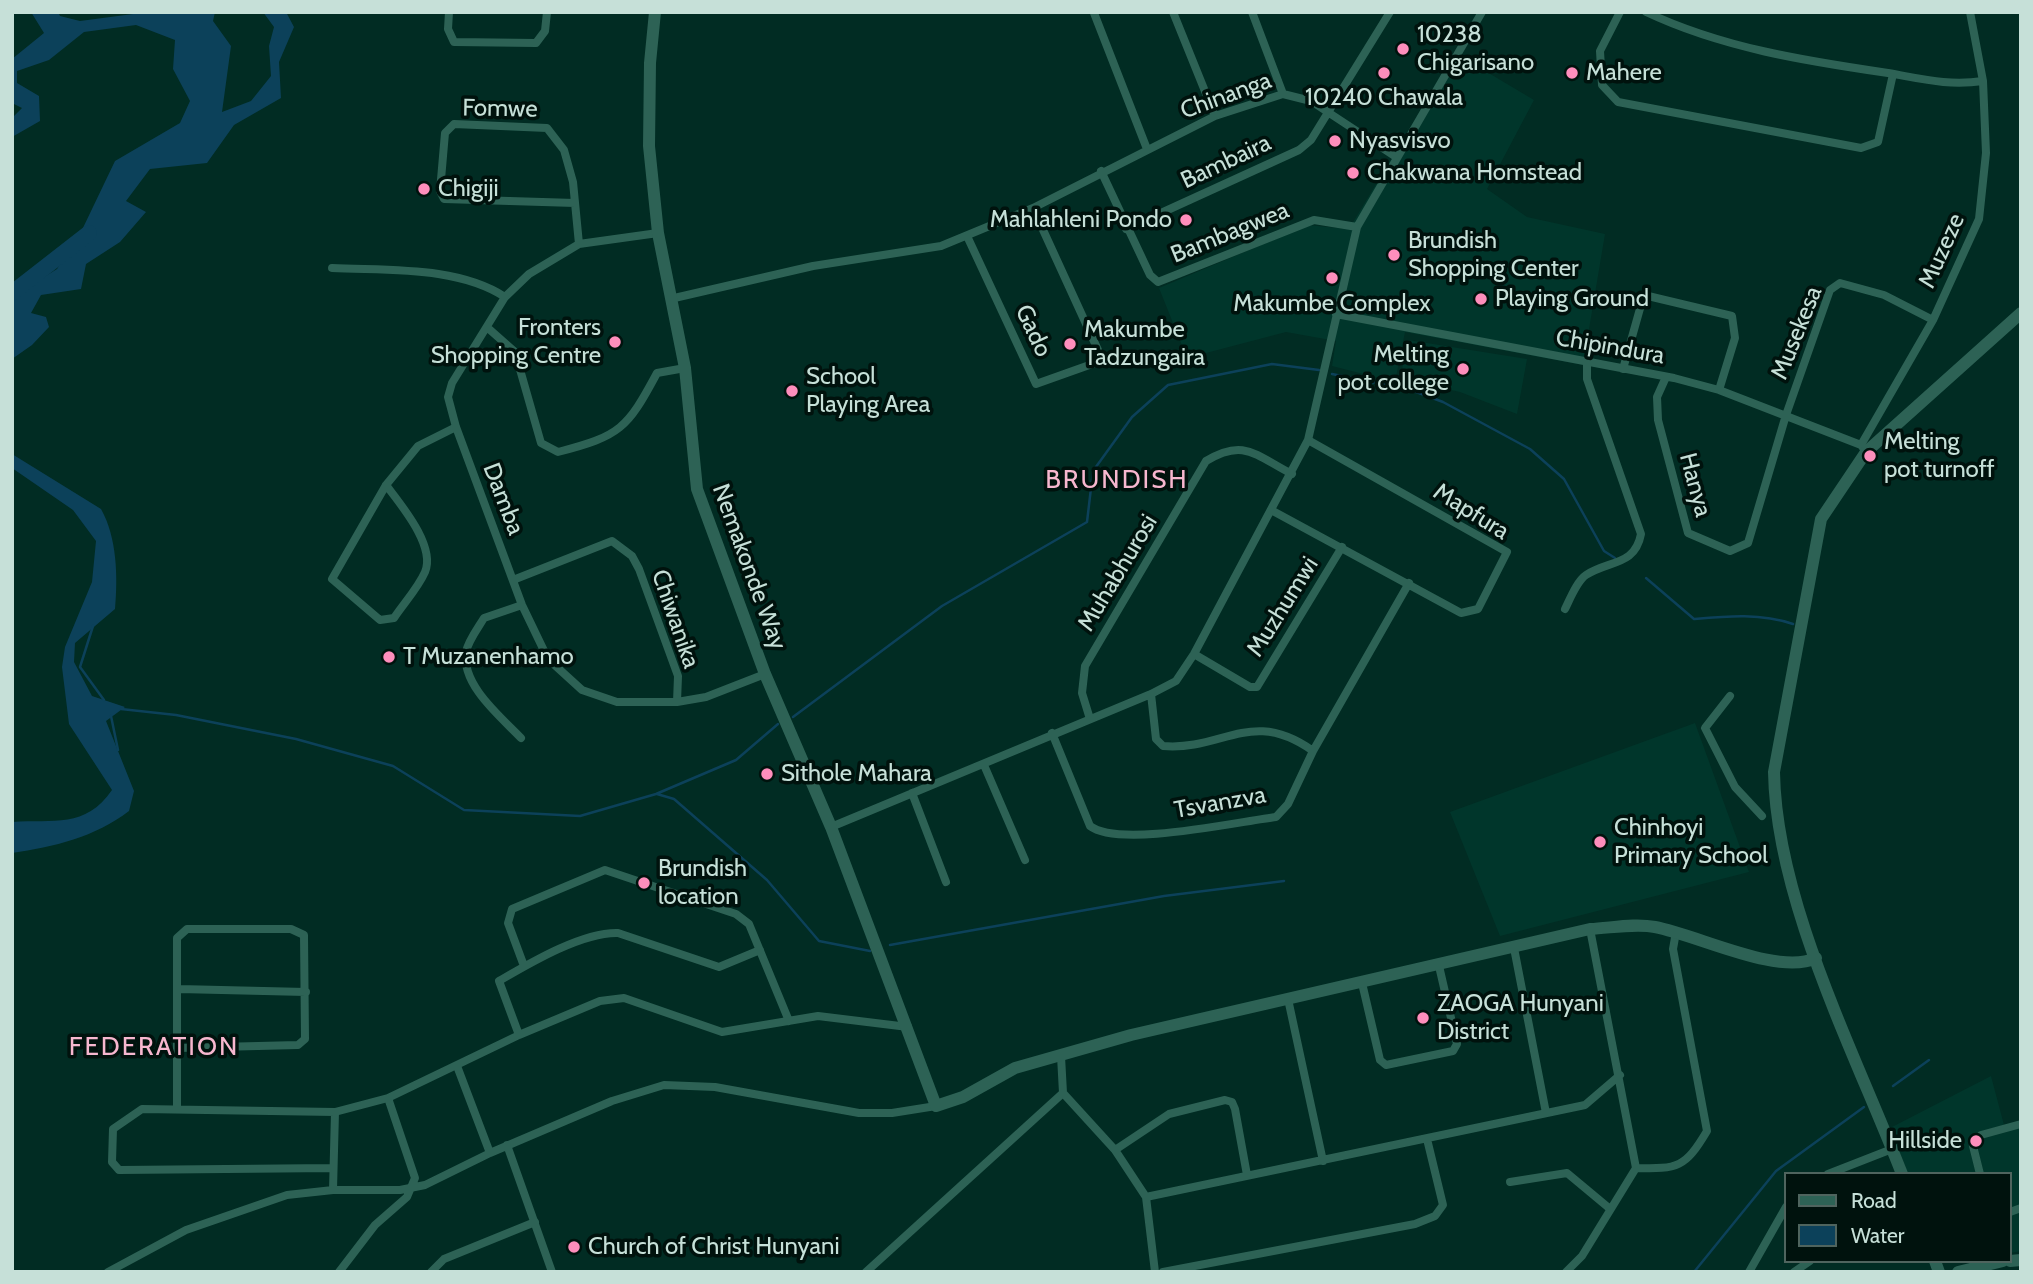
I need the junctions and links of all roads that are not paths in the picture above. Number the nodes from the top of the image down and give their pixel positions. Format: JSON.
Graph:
{"nodes":[{"id":1,"x":449,"y":12,"type":"edge"},
{"id":2,"x":547,"y":12,"type":"edge"},
{"id":3,"x":654,"y":12,"type":"edge"},
{"id":4,"x":1173,"y":12,"type":"edge"},
{"id":5,"x":1252,"y":12,"type":"edge"},
{"id":6,"x":1390,"y":12,"type":"edge"},
{"id":7,"x":1482,"y":12,"type":"edge"},
{"id":8,"x":1620,"y":12,"type":"edge"},
{"id":9,"x":1646,"y":12,"type":"edge"},
{"id":10,"x":1970,"y":12,"type":"edge"},
{"id":11,"x":1094,"y":13,"type":"edge"},
{"id":12,"x":1893,"y":74,"type":"junction"},
{"id":13,"x":1983,"y":81,"type":"junction"},
{"id":14,"x":1283,"y":94,"type":"junction"},
{"id":15,"x":1327,"y":113,"type":"junction"},
{"id":16,"x":1215,"y":116,"type":"junction"},
{"id":17,"x":1146,"y":149,"type":"junction"},
{"id":18,"x":1396,"y":157,"type":"junction"},
{"id":19,"x":1101,"y":171,"type":"junction"},
{"id":20,"x":575,"y":203,"type":"junction"},
{"id":21,"x":1033,"y":208,"type":"junction"},
{"id":22,"x":1357,"y":227,"type":"junction"},
{"id":23,"x":1126,"y":229,"type":"junction"},
{"id":24,"x":658,"y":233,"type":"junction"},
{"id":25,"x":967,"y":236,"type":"junction"},
{"id":26,"x":579,"y":244,"type":"junction"},
{"id":27,"x":332,"y":268,"type":"dead end"},
{"id":28,"x":506,"y":298,"type":"junction"},
{"id":29,"x":670,"y":299,"type":"junction"},
{"id":30,"x":2021,"y":313,"type":"edge"},
{"id":31,"x":1336,"y":314,"type":"junction"},
{"id":32,"x":1933,"y":320,"type":"junction"},
{"id":33,"x":489,"y":329,"type":"junction"},
{"id":34,"x":1587,"y":363,"type":"junction"},
{"id":35,"x":685,"y":368,"type":"junction"},
{"id":36,"x":1623,"y":369,"type":"junction"},
{"id":37,"x":1666,"y":377,"type":"junction"},
{"id":38,"x":1720,"y":390,"type":"junction"},
{"id":39,"x":1786,"y":415,"type":"junction"},
{"id":40,"x":456,"y":427,"type":"junction"},
{"id":41,"x":1308,"y":440,"type":"junction"},
{"id":42,"x":1864,"y":448,"type":"junction"},
{"id":43,"x":1292,"y":474,"type":"junction"},
{"id":44,"x":386,"y":485,"type":"junction"},
{"id":45,"x":1271,"y":510,"type":"junction"},
{"id":46,"x":1342,"y":547,"type":"junction"},
{"id":47,"x":513,"y":580,"type":"junction"},
{"id":48,"x":1409,"y":583,"type":"junction"},
{"id":49,"x":522,"y":606,"type":"junction"},
{"id":50,"x":1565,"y":609,"type":"dead end"},
{"id":51,"x":1194,"y":654,"type":"junction"},
{"id":52,"x":765,"y":674,"type":"junction"},
{"id":53,"x":1151,"y":694,"type":"junction"},
{"id":54,"x":1730,"y":696,"type":"dead end"},
{"id":55,"x":677,"y":702,"type":"junction"},
{"id":56,"x":1090,"y":719,"type":"junction"},
{"id":57,"x":1052,"y":733,"type":"junction"},
{"id":58,"x":521,"y":738,"type":"dead end"},
{"id":59,"x":1313,"y":751,"type":"junction"},
{"id":60,"x":984,"y":765,"type":"junction"},
{"id":61,"x":912,"y":793,"type":"junction"},
{"id":62,"x":1762,"y":816,"type":"dead end"},
{"id":63,"x":831,"y":827,"type":"junction"},
{"id":64,"x":1025,"y":860,"type":"dead end"},
{"id":65,"x":946,"y":882,"type":"dead end"},
{"id":66,"x":1590,"y":929,"type":"junction"},
{"id":67,"x":1676,"y":932,"type":"junction"},
{"id":68,"x":1514,"y":948,"type":"junction"},
{"id":69,"x":760,"y":950,"type":"junction"},
{"id":70,"x":1816,"y":958,"type":"junction"},
{"id":71,"x":524,"y":966,"type":"junction"},
{"id":72,"x":1439,"y":966,"type":"junction"},
{"id":73,"x":1362,"y":983,"type":"junction"},
{"id":74,"x":179,"y":989,"type":"junction"},
{"id":75,"x":306,"y":992,"type":"junction"},
{"id":76,"x":1289,"y":999,"type":"junction"},
{"id":77,"x":789,"y":1021,"type":"junction"},
{"id":78,"x":908,"y":1027,"type":"junction"},
{"id":79,"x":519,"y":1035,"type":"junction"},
{"id":80,"x":178,"y":1048,"type":"junction"},
{"id":81,"x":1061,"y":1056,"type":"junction"},
{"id":82,"x":457,"y":1066,"type":"junction"},
{"id":83,"x":1620,"y":1075,"type":"junction"},
{"id":84,"x":1063,"y":1093,"type":"junction"},
{"id":85,"x":388,"y":1098,"type":"junction"},
{"id":86,"x":936,"y":1106,"type":"junction"},
{"id":87,"x":177,"y":1108,"type":"junction"},
{"id":88,"x":335,"y":1112,"type":"junction"},
{"id":89,"x":1546,"y":1113,"type":"junction"},
{"id":90,"x":2021,"y":1124,"type":"edge"},
{"id":91,"x":1427,"y":1139,"type":"junction"},
{"id":92,"x":507,"y":1145,"type":"junction"},
{"id":93,"x":1892,"y":1149,"type":"junction"},
{"id":94,"x":1115,"y":1150,"type":"junction"},
{"id":95,"x":490,"y":1153,"type":"junction"},
{"id":96,"x":1323,"y":1161,"type":"junction"},
{"id":97,"x":333,"y":1168,"type":"junction"},
{"id":98,"x":1636,"y":1168,"type":"junction"},
{"id":99,"x":1835,"y":1172,"type":"edge"},
{"id":100,"x":1901,"y":1172,"type":"edge"},
{"id":101,"x":1980,"y":1172,"type":"edge"},
{"id":102,"x":1247,"y":1175,"type":"junction"},
{"id":103,"x":1510,"y":1182,"type":"dead end"},
{"id":104,"x":413,"y":1189,"type":"junction"},
{"id":105,"x":333,"y":1190,"type":"junction"},
{"id":106,"x":1146,"y":1197,"type":"junction"},
{"id":107,"x":1609,"y":1208,"type":"junction"},
{"id":108,"x":1784,"y":1211,"type":"edge"},
{"id":109,"x":535,"y":1222,"type":"junction"},
{"id":110,"x":1995,"y":1263,"type":"edge"},
{"id":111,"x":108,"y":1272,"type":"edge"},
{"id":112,"x":339,"y":1272,"type":"edge"},
{"id":113,"x":431,"y":1272,"type":"edge"},
{"id":114,"x":552,"y":1272,"type":"edge"},
{"id":115,"x":866,"y":1272,"type":"edge"},
{"id":116,"x":1154,"y":1272,"type":"edge"},
{"id":117,"x":1163,"y":1272,"type":"edge"},
{"id":118,"x":1566,"y":1272,"type":"edge"},
{"id":119,"x":1749,"y":1272,"type":"edge"},
{"id":120,"x":1958,"y":1272,"type":"edge"}],
"edges":[{"from":1,"to":2,"type":"street"},
{"from":3,"to":24,"type":"street","name":"Nemakonde Way"},
{"from":4,"to":16,"type":"street"},
{"from":5,"to":14,"type":"street"},
{"from":6,"to":15,"type":"street","name":"Bambaira"},
{"from":7,"to":18,"type":"street"},
{"from":8,"to":12,"type":"street"},
{"from":9,"to":12,"type":"street"},
{"from":10,"to":13,"type":"street","name":"Muzeze"},
{"from":11,"to":17,"type":"street"},
{"from":12,"to":13,"type":"street"},
{"from":13,"to":32,"type":"street","name":"Muzeze"},
{"from":14,"to":15,"type":"street","name":"Chinanga"},
{"from":14,"to":16,"type":"street","name":"Chinanga"},
{"from":15,"to":18,"type":"street","name":"Chinanga"},
{"from":15,"to":23,"type":"street","name":"Bambaira"},
{"from":16,"to":17,"type":"street","name":"Chinanga"},
{"from":17,"to":19,"type":"street","name":"Chinanga"},
{"from":18,"to":22,"type":"street"},
{"from":19,"to":21,"type":"street","name":"Chinanga"},
{"from":19,"to":23,"type":"street","name":"Bambagwea"},
{"from":20,"to":20,"type":"street","name":"Fomwe"},
{"from":20,"to":26,"type":"street","name":"Fomwe"},
{"from":21,"to":25,"type":"street","name":"Chinanga"},
{"from":21,"to":25,"type":"street","name":"Gado"},
{"from":22,"to":23,"type":"street","name":"Bambagwea"},
{"from":22,"to":31,"type":"street"},
{"from":24,"to":26,"type":"street","name":"Damba"},
{"from":24,"to":29,"type":"street","name":"Nemakonde Way"},
{"from":25,"to":29,"type":"street","name":"Chinanga"},
{"from":26,"to":28,"type":"street","name":"Damba"},
{"from":27,"to":28,"type":"street"},
{"from":28,"to":33,"type":"street","name":"Damba"},
{"from":29,"to":35,"type":"street","name":"Nemakonde Way"},
{"from":30,"to":42,"type":"street"},
{"from":31,"to":34,"type":"street","name":"Chipindura"},
{"from":31,"to":41,"type":"street"},
{"from":32,"to":39,"type":"street","name":"Musekesa"},
{"from":32,"to":42,"type":"street","name":"Muzeze"},
{"from":33,"to":35,"type":"street"},
{"from":33,"to":40,"type":"street","name":"Damba"},
{"from":34,"to":36,"type":"street","name":"Chipindura"},
{"from":34,"to":50,"type":"street"},
{"from":35,"to":52,"type":"street","name":"Nemakonde Way"},
{"from":36,"to":37,"type":"street","name":"Chipindura"},
{"from":36,"to":38,"type":"street"},
{"from":37,"to":38,"type":"street","name":"Chipindura"},
{"from":37,"to":39,"type":"street","name":"Hanya"},
{"from":38,"to":39,"type":"street","name":"Chipindura"},
{"from":39,"to":42,"type":"street","name":"Chipindura"},
{"from":40,"to":44,"type":"street"},
{"from":40,"to":47,"type":"street","name":"Damba"},
{"from":41,"to":43,"type":"street"},
{"from":41,"to":48,"type":"street","name":"Mapfura"},
{"from":42,"to":70,"type":"street"},
{"from":43,"to":45,"type":"street"},
{"from":43,"to":56,"type":"street","name":"Muhabhurosi"},
{"from":44,"to":44,"type":"street"},
{"from":45,"to":46,"type":"street","name":"Mapfura"},
{"from":45,"to":51,"type":"street"},
{"from":46,"to":48,"type":"street","name":"Mapfura"},
{"from":46,"to":51,"type":"street","name":"Muzhumwi"},
{"from":47,"to":49,"type":"street","name":"Damba"},
{"from":47,"to":55,"type":"street","name":"Chiwanika"},
{"from":48,"to":59,"type":"street","name":"Tsvanzva"},
{"from":49,"to":55,"type":"street","name":"Damba"},
{"from":49,"to":58,"type":"street"},
{"from":51,"to":53,"type":"street"},
{"from":52,"to":55,"type":"street","name":"Damba"},
{"from":52,"to":63,"type":"street","name":"Nemakonde Way"},
{"from":53,"to":56,"type":"street"},
{"from":53,"to":59,"type":"street"},
{"from":54,"to":62,"type":"street"},
{"from":56,"to":57,"type":"street"},
{"from":57,"to":59,"type":"street","name":"Tsvanzva"},
{"from":57,"to":60,"type":"street"},
{"from":60,"to":61,"type":"street"},
{"from":60,"to":64,"type":"street"},
{"from":61,"to":63,"type":"street"},
{"from":61,"to":65,"type":"street"},
{"from":63,"to":78,"type":"street","name":"Nemakonde Way"},
{"from":66,"to":67,"type":"street"},
{"from":66,"to":68,"type":"street"},
{"from":66,"to":83,"type":"street"},
{"from":67,"to":70,"type":"street"},
{"from":67,"to":98,"type":"street"},
{"from":68,"to":72,"type":"street"},
{"from":68,"to":89,"type":"street"},
{"from":69,"to":71,"type":"street"},
{"from":69,"to":71,"type":"street"},
{"from":69,"to":77,"type":"street"},
{"from":70,"to":93,"type":"street"},
{"from":71,"to":79,"type":"street"},
{"from":72,"to":73,"type":"street"},
{"from":72,"to":73,"type":"street"},
{"from":73,"to":76,"type":"street"},
{"from":74,"to":75,"type":"street"},
{"from":74,"to":75,"type":"street"},
{"from":74,"to":80,"type":"street"},
{"from":75,"to":80,"type":"street"},
{"from":76,"to":81,"type":"street"},
{"from":76,"to":96,"type":"street"},
{"from":77,"to":78,"type":"street"},
{"from":77,"to":79,"type":"street"},
{"from":78,"to":86,"type":"street","name":"Nemakonde Way"},
{"from":79,"to":82,"type":"street"},
{"from":80,"to":87,"type":"street"},
{"from":81,"to":84,"type":"street"},
{"from":81,"to":86,"type":"street"},
{"from":82,"to":85,"type":"street"},
{"from":82,"to":95,"type":"street"},
{"from":83,"to":89,"type":"street"},
{"from":83,"to":98,"type":"street"},
{"from":84,"to":94,"type":"street"},
{"from":84,"to":115,"type":"street"},
{"from":85,"to":88,"type":"street"},
{"from":85,"to":104,"type":"street"},
{"from":86,"to":92,"type":"street"},
{"from":87,"to":88,"type":"street"},
{"from":87,"to":97,"type":"street"},
{"from":88,"to":97,"type":"street"},
{"from":89,"to":91,"type":"street"},
{"from":90,"to":101,"type":"street"},
{"from":91,"to":96,"type":"street"},
{"from":91,"to":117,"type":"street"},
{"from":92,"to":95,"type":"street"},
{"from":92,"to":109,"type":"street"},
{"from":93,"to":99,"type":"street"},
{"from":93,"to":100,"type":"street"},
{"from":94,"to":102,"type":"street"},
{"from":94,"to":106,"type":"street"},
{"from":95,"to":104,"type":"street"},
{"from":96,"to":102,"type":"street"},
{"from":97,"to":105,"type":"street"},
{"from":98,"to":107,"type":"street"},
{"from":102,"to":106,"type":"street"},
{"from":103,"to":107,"type":"street"},
{"from":104,"to":105,"type":"street"},
{"from":104,"to":112,"type":"street"},
{"from":105,"to":111,"type":"street"},
{"from":106,"to":116,"type":"street"},
{"from":107,"to":118,"type":"street"},
{"from":108,"to":119,"type":"street"},
{"from":109,"to":113,"type":"street"},
{"from":109,"to":114,"type":"street"},
{"from":110,"to":120,"type":"street"}]}
